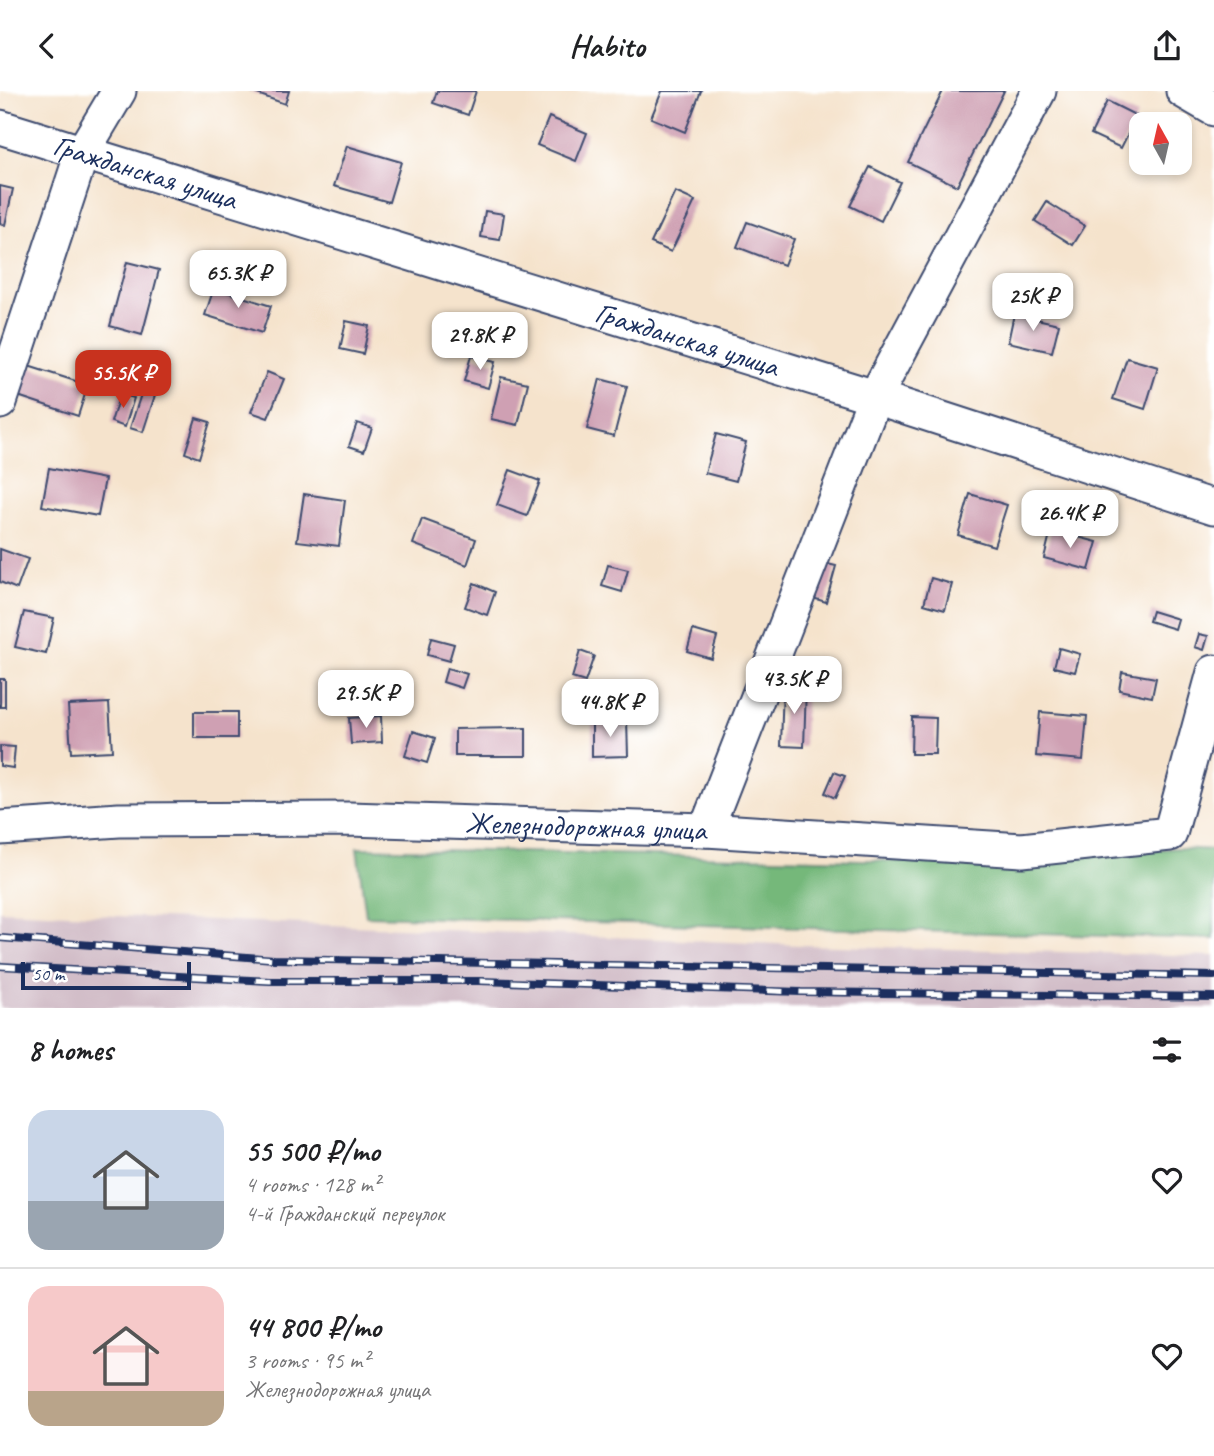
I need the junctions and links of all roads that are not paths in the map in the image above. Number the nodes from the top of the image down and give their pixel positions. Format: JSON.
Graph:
{"nodes":[{"id":1,"x":119,"y":91,"type":"edge"},
{"id":2,"x":1039,"y":91,"type":"edge"},
{"id":3,"x":1183,"y":91,"type":"edge"},
{"id":4,"x":1214,"y":109,"type":"edge"},
{"id":5,"x":0,"y":127,"type":"edge"},
{"id":6,"x":82,"y":153,"type":"junction"},
{"id":7,"x":875,"y":397,"type":"junction"},
{"id":8,"x":0,"y":402,"type":"edge"},
{"id":9,"x":1214,"y":507,"type":"edge"},
{"id":10,"x":1214,"y":672,"type":"edge"},
{"id":11,"x":0,"y":828,"type":"edge"},
{"id":12,"x":706,"y":830,"type":"junction"}],
"edges":[{"from":1,"to":6,"type":"street"},
{"from":2,"to":7,"type":"street"},
{"from":3,"to":4,"type":"street"},
{"from":5,"to":6,"type":"street","name":"Гражданская улица"},
{"from":6,"to":7,"type":"street","name":"Гражданская улица"},
{"from":6,"to":8,"type":"street"},
{"from":7,"to":9,"type":"street","name":"Гражданская улица"},
{"from":7,"to":12,"type":"street"},
{"from":10,"to":12,"type":"street","name":"Железнодорожная улица"},
{"from":11,"to":12,"type":"street","name":"Железнодорожная улица"}]}
